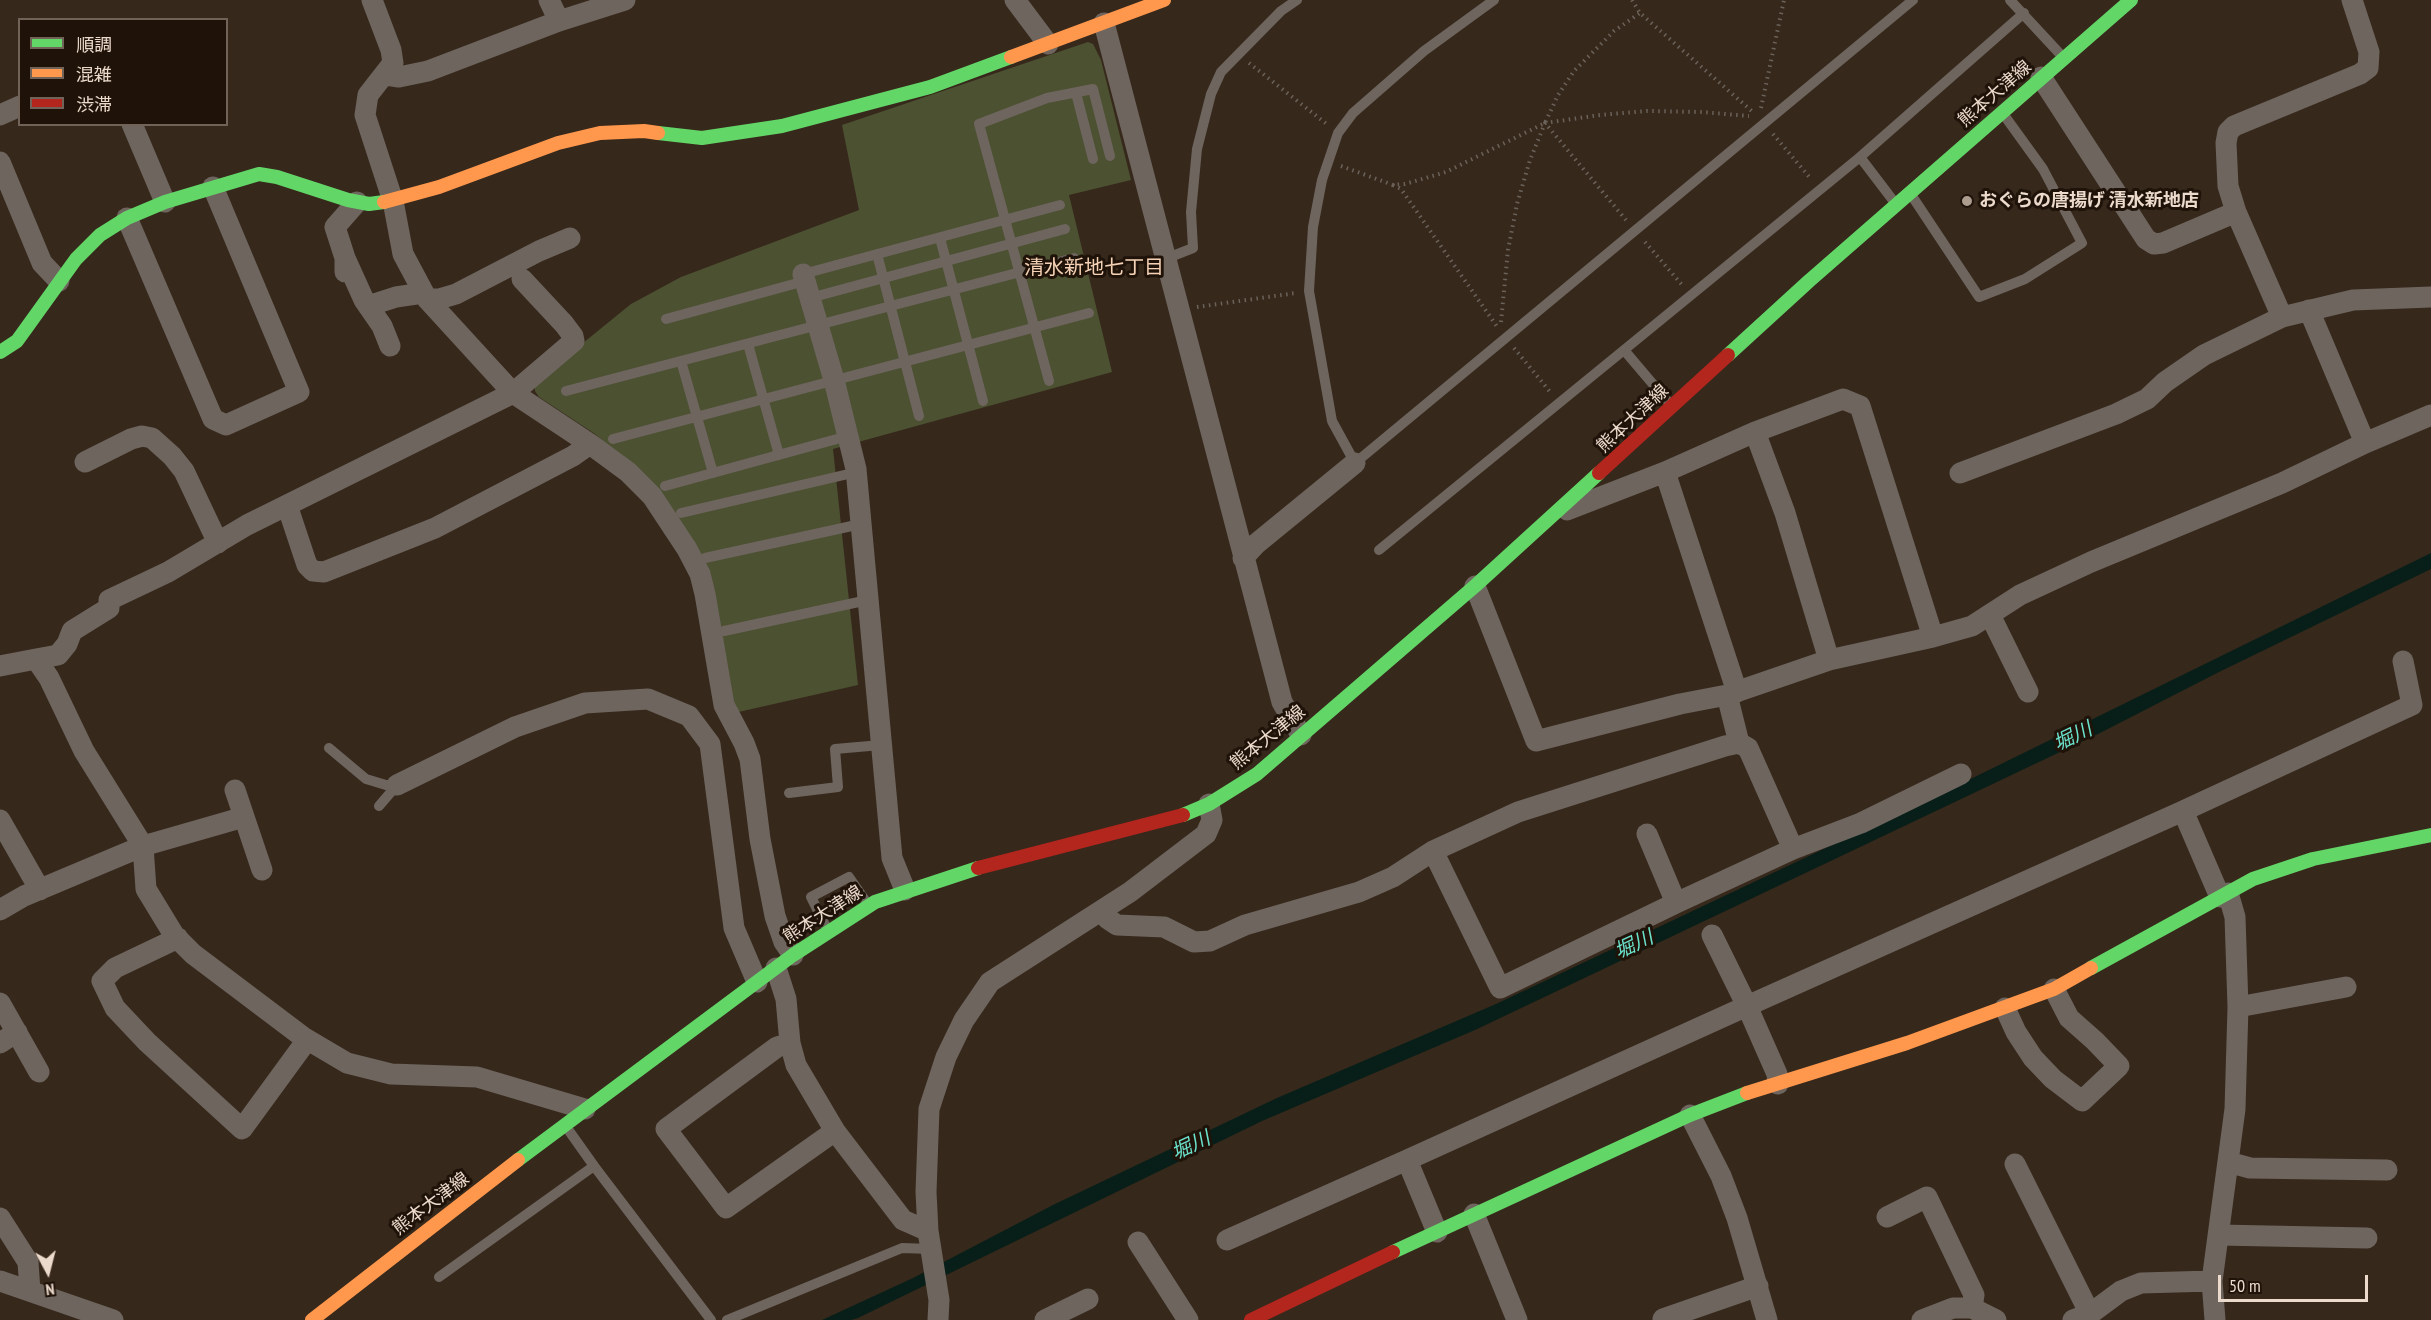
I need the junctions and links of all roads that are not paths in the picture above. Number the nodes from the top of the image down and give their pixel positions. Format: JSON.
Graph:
{"nodes":[{"id":1,"x":372,"y":0,"type":"edge"},
{"id":2,"x":549,"y":0,"type":"edge"},
{"id":3,"x":625,"y":0,"type":"edge"},
{"id":4,"x":1015,"y":0,"type":"edge"},
{"id":5,"x":1164,"y":0,"type":"edge"},
{"id":6,"x":1297,"y":0,"type":"edge"},
{"id":7,"x":1494,"y":0,"type":"edge"},
{"id":8,"x":1913,"y":0,"type":"edge"},
{"id":9,"x":2010,"y":0,"type":"edge"},
{"id":10,"x":2131,"y":0,"type":"edge"},
{"id":11,"x":2352,"y":0,"type":"edge"},
{"id":12,"x":2024,"y":13,"type":"junction"},
{"id":13,"x":559,"y":21,"type":"junction"},
{"id":14,"x":1104,"y":23,"type":"junction"},
{"id":15,"x":1048,"y":44,"type":"junction"},
{"id":16,"x":2064,"y":58,"type":"junction"},
{"id":17,"x":386,"y":75,"type":"junction"},
{"id":18,"x":2042,"y":77,"type":"junction"},
{"id":19,"x":1076,"y":93,"type":"junction"},
{"id":20,"x":18,"y":107,"type":"edge"},
{"id":21,"x":2001,"y":112,"type":"junction"},
{"id":22,"x":0,"y":115,"type":"edge"},
{"id":23,"x":133,"y":126,"type":"edge"},
{"id":24,"x":1110,"y":156,"type":"dead end"},
{"id":25,"x":1860,"y":157,"type":"junction"},
{"id":26,"x":1093,"y":159,"type":"dead end"},
{"id":27,"x":0,"y":162,"type":"edge"},
{"id":28,"x":213,"y":187,"type":"junction"},
{"id":29,"x":1911,"y":193,"type":"junction"},
{"id":30,"x":393,"y":201,"type":"junction"},
{"id":31,"x":165,"y":202,"type":"junction"},
{"id":32,"x":357,"y":202,"type":"junction"},
{"id":33,"x":1060,"y":205,"type":"dead end"},
{"id":34,"x":1896,"y":205,"type":"junction"},
{"id":35,"x":2236,"y":212,"type":"junction"},
{"id":36,"x":126,"y":219,"type":"junction"},
{"id":37,"x":1005,"y":220,"type":"junction"},
{"id":38,"x":1065,"y":229,"type":"dead end"},
{"id":39,"x":570,"y":238,"type":"dead end"},
{"id":40,"x":940,"y":238,"type":"junction"},
{"id":41,"x":1011,"y":243,"type":"junction"},
{"id":42,"x":877,"y":254,"type":"junction"},
{"id":43,"x":1074,"y":258,"type":"dead end"},
{"id":44,"x":1166,"y":259,"type":"junction"},
{"id":45,"x":946,"y":261,"type":"junction"},
{"id":46,"x":1019,"y":273,"type":"junction"},
{"id":47,"x":883,"y":278,"type":"junction"},
{"id":48,"x":522,"y":279,"type":"dead end"},
{"id":49,"x":59,"y":281,"type":"junction"},
{"id":50,"x":806,"y":284,"type":"junction"},
{"id":51,"x":954,"y":290,"type":"junction"},
{"id":52,"x":425,"y":296,"type":"junction"},
{"id":53,"x":2431,"y":297,"type":"edge"},
{"id":54,"x":368,"y":306,"type":"junction"},
{"id":55,"x":890,"y":307,"type":"junction"},
{"id":56,"x":2310,"y":310,"type":"junction"},
{"id":57,"x":1089,"y":313,"type":"dead end"},
{"id":58,"x":2282,"y":317,"type":"junction"},
{"id":59,"x":666,"y":319,"type":"dead end"},
{"id":60,"x":818,"y":326,"type":"junction"},
{"id":61,"x":1034,"y":328,"type":"junction"},
{"id":62,"x":748,"y":344,"type":"junction"},
{"id":63,"x":968,"y":345,"type":"junction"},
{"id":64,"x":390,"y":346,"type":"dead end"},
{"id":65,"x":1624,"y":350,"type":"junction"},
{"id":66,"x":0,"y":352,"type":"edge"},
{"id":67,"x":681,"y":361,"type":"junction"},
{"id":68,"x":905,"y":361,"type":"junction"},
{"id":69,"x":834,"y":380,"type":"junction"},
{"id":70,"x":1049,"y":381,"type":"dead end"},
{"id":71,"x":566,"y":391,"type":"dead end"},
{"id":72,"x":513,"y":393,"type":"junction"},
{"id":73,"x":763,"y":399,"type":"junction"},
{"id":74,"x":983,"y":401,"type":"dead end"},
{"id":75,"x":1672,"y":407,"type":"junction"},
{"id":76,"x":2431,"y":415,"type":"edge"},
{"id":77,"x":697,"y":417,"type":"junction"},
{"id":78,"x":919,"y":417,"type":"dead end"},
{"id":79,"x":1755,"y":432,"type":"junction"},
{"id":80,"x":848,"y":436,"type":"junction"},
{"id":81,"x":613,"y":439,"type":"dead end"},
{"id":82,"x":2365,"y":443,"type":"junction"},
{"id":83,"x":590,"y":444,"type":"junction"},
{"id":84,"x":779,"y":455,"type":"junction"},
{"id":85,"x":85,"y":462,"type":"dead end"},
{"id":86,"x":1355,"y":463,"type":"junction"},
{"id":87,"x":857,"y":472,"type":"junction"},
{"id":88,"x":1665,"y":472,"type":"junction"},
{"id":89,"x":713,"y":473,"type":"junction"},
{"id":90,"x":1960,"y":473,"type":"dead end"},
{"id":91,"x":665,"y":486,"type":"dead end"},
{"id":92,"x":287,"y":506,"type":"junction"},
{"id":93,"x":681,"y":513,"type":"dead end"},
{"id":94,"x":1556,"y":515,"type":"junction"},
{"id":95,"x":861,"y":524,"type":"junction"},
{"id":96,"x":218,"y":543,"type":"junction"},
{"id":97,"x":1379,"y":550,"type":"dead end"},
{"id":98,"x":705,"y":558,"type":"dead end"},
{"id":99,"x":1243,"y":558,"type":"junction"},
{"id":100,"x":1475,"y":586,"type":"junction"},
{"id":101,"x":868,"y":600,"type":"junction"},
{"id":102,"x":1990,"y":615,"type":"junction"},
{"id":103,"x":724,"y":631,"type":"dead end"},
{"id":104,"x":1933,"y":637,"type":"junction"},
{"id":105,"x":36,"y":659,"type":"junction"},
{"id":106,"x":1829,"y":660,"type":"junction"},
{"id":107,"x":2403,"y":661,"type":"dead end"},
{"id":108,"x":0,"y":666,"type":"edge"},
{"id":109,"x":2028,"y":692,"type":"dead end"},
{"id":110,"x":1732,"y":693,"type":"junction"},
{"id":111,"x":1301,"y":735,"type":"junction"},
{"id":112,"x":1739,"y":743,"type":"junction"},
{"id":113,"x":881,"y":745,"type":"junction"},
{"id":114,"x":329,"y":748,"type":"dead end"},
{"id":115,"x":1961,"y":774,"type":"dead end"},
{"id":116,"x":397,"y":785,"type":"junction"},
{"id":117,"x":235,"y":790,"type":"dead end"},
{"id":118,"x":789,"y":793,"type":"dead end"},
{"id":119,"x":1209,"y":804,"type":"junction"},
{"id":120,"x":379,"y":806,"type":"dead end"},
{"id":121,"x":2182,"y":811,"type":"junction"},
{"id":122,"x":244,"y":817,"type":"junction"},
{"id":123,"x":0,"y":820,"type":"edge"},
{"id":124,"x":1647,"y":834,"type":"dead end"},
{"id":125,"x":2431,"y":835,"type":"edge"},
{"id":126,"x":143,"y":846,"type":"junction"},
{"id":127,"x":1793,"y":849,"type":"junction"},
{"id":128,"x":1433,"y":851,"type":"junction"},
{"id":129,"x":262,"y":870,"type":"dead end"},
{"id":130,"x":40,"y":890,"type":"junction"},
{"id":131,"x":905,"y":890,"type":"junction"},
{"id":132,"x":2224,"y":895,"type":"junction"},
{"id":133,"x":1676,"y":903,"type":"junction"},
{"id":134,"x":868,"y":906,"type":"junction"},
{"id":135,"x":0,"y":910,"type":"edge"},
{"id":136,"x":1101,"y":910,"type":"junction"},
{"id":137,"x":828,"y":931,"type":"junction"},
{"id":138,"x":1712,"y":935,"type":"dead end"},
{"id":139,"x":178,"y":938,"type":"junction"},
{"id":140,"x":785,"y":961,"type":"junction"},
{"id":141,"x":758,"y":982,"type":"junction"},
{"id":142,"x":2346,"y":987,"type":"dead end"},
{"id":143,"x":2054,"y":989,"type":"junction"},
{"id":144,"x":0,"y":1003,"type":"edge"},
{"id":145,"x":1747,"y":1005,"type":"junction"},
{"id":146,"x":2238,"y":1007,"type":"junction"},
{"id":147,"x":2005,"y":1008,"type":"junction"},
{"id":148,"x":8,"y":1038,"type":"edge"},
{"id":149,"x":308,"y":1040,"type":"junction"},
{"id":150,"x":790,"y":1043,"type":"junction"},
{"id":151,"x":39,"y":1072,"type":"dead end"},
{"id":152,"x":1778,"y":1084,"type":"junction"},
{"id":153,"x":585,"y":1109,"type":"junction"},
{"id":154,"x":1690,"y":1115,"type":"junction"},
{"id":155,"x":564,"y":1125,"type":"junction"},
{"id":156,"x":835,"y":1131,"type":"junction"},
{"id":157,"x":1407,"y":1160,"type":"junction"},
{"id":158,"x":2228,"y":1162,"type":"junction"},
{"id":159,"x":2015,"y":1164,"type":"dead end"},
{"id":160,"x":594,"y":1166,"type":"junction"},
{"id":161,"x":2387,"y":1170,"type":"dead end"},
{"id":162,"x":1474,"y":1214,"type":"junction"},
{"id":163,"x":1887,"y":1216,"type":"dead end"},
{"id":164,"x":0,"y":1218,"type":"edge"},
{"id":165,"x":1437,"y":1232,"type":"junction"},
{"id":166,"x":2219,"y":1235,"type":"junction"},
{"id":167,"x":2367,"y":1238,"type":"dead end"},
{"id":168,"x":1227,"y":1240,"type":"dead end"},
{"id":169,"x":1138,"y":1242,"type":"dead end"},
{"id":170,"x":931,"y":1246,"type":"junction"},
{"id":171,"x":439,"y":1277,"type":"dead end"},
{"id":172,"x":0,"y":1281,"type":"edge"},
{"id":173,"x":2212,"y":1281,"type":"junction"},
{"id":174,"x":1758,"y":1286,"type":"junction"},
{"id":175,"x":30,"y":1291,"type":"junction"},
{"id":176,"x":1088,"y":1299,"type":"dead end"},
{"id":177,"x":1972,"y":1308,"type":"junction"},
{"id":178,"x":2082,"y":1317,"type":"edge"},
{"id":179,"x":1663,"y":1318,"type":"dead end"},
{"id":180,"x":113,"y":1320,"type":"edge"},
{"id":181,"x":312,"y":1320,"type":"edge"},
{"id":182,"x":711,"y":1320,"type":"edge"},
{"id":183,"x":727,"y":1320,"type":"edge"},
{"id":184,"x":938,"y":1320,"type":"edge"},
{"id":185,"x":1045,"y":1320,"type":"edge"},
{"id":186,"x":1188,"y":1320,"type":"edge"},
{"id":187,"x":1252,"y":1320,"type":"edge"},
{"id":188,"x":1517,"y":1320,"type":"edge"},
{"id":189,"x":1767,"y":1320,"type":"edge"},
{"id":190,"x":1923,"y":1320,"type":"edge"},
{"id":191,"x":1995,"y":1320,"type":"edge"},
{"id":192,"x":2215,"y":1320,"type":"edge"}],
"edges":[{"from":1,"to":17,"type":"street"},
{"from":2,"to":13,"type":"street"},
{"from":3,"to":13,"type":"street"},
{"from":4,"to":15,"type":"street"},
{"from":5,"to":14,"type":"street"},
{"from":6,"to":44,"type":"lane"},
{"from":7,"to":86,"type":"lane"},
{"from":8,"to":86,"type":"lane"},
{"from":9,"to":12,"type":"lane"},
{"from":10,"to":16,"type":"street","name":"熊本大津線"},
{"from":11,"to":35,"type":"street"},
{"from":12,"to":16,"type":"lane"},
{"from":12,"to":25,"type":"lane"},
{"from":13,"to":17,"type":"street"},
{"from":14,"to":15,"type":"street"},
{"from":14,"to":44,"type":"street"},
{"from":15,"to":30,"type":"street"},
{"from":16,"to":18,"type":"street","name":"熊本大津線"},
{"from":17,"to":30,"type":"street"},
{"from":18,"to":21,"type":"street","name":"熊本大津線"},
{"from":18,"to":35,"type":"street"},
{"from":19,"to":24,"type":"lane"},
{"from":19,"to":26,"type":"lane"},
{"from":19,"to":37,"type":"lane"},
{"from":20,"to":22,"type":"street"},
{"from":21,"to":29,"type":"street","name":"熊本大津線"},
{"from":21,"to":29,"type":"lane"},
{"from":23,"to":31,"type":"street"},
{"from":25,"to":34,"type":"lane"},
{"from":25,"to":65,"type":"lane"},
{"from":27,"to":49,"type":"street"},
{"from":28,"to":31,"type":"street"},
{"from":28,"to":32,"type":"street"},
{"from":28,"to":36,"type":"street"},
{"from":29,"to":34,"type":"street","name":"熊本大津線"},
{"from":30,"to":32,"type":"street"},
{"from":30,"to":52,"type":"street"},
{"from":31,"to":36,"type":"street"},
{"from":32,"to":54,"type":"street"},
{"from":33,"to":37,"type":"lane"},
{"from":34,"to":75,"type":"street","name":"熊本大津線"},
{"from":35,"to":58,"type":"street"},
{"from":36,"to":49,"type":"street"},
{"from":37,"to":40,"type":"lane"},
{"from":37,"to":41,"type":"lane"},
{"from":38,"to":41,"type":"lane"},
{"from":39,"to":52,"type":"street"},
{"from":40,"to":42,"type":"lane"},
{"from":40,"to":45,"type":"lane"},
{"from":41,"to":45,"type":"lane"},
{"from":41,"to":46,"type":"lane"},
{"from":42,"to":47,"type":"lane"},
{"from":42,"to":50,"type":"lane"},
{"from":43,"to":46,"type":"lane"},
{"from":44,"to":99,"type":"street"},
{"from":45,"to":47,"type":"lane"},
{"from":45,"to":51,"type":"lane"},
{"from":46,"to":51,"type":"lane"},
{"from":46,"to":61,"type":"lane"},
{"from":47,"to":50,"type":"lane"},
{"from":47,"to":55,"type":"lane"},
{"from":48,"to":72,"type":"street"},
{"from":49,"to":66,"type":"street"},
{"from":50,"to":59,"type":"lane"},
{"from":50,"to":60,"type":"street"},
{"from":51,"to":55,"type":"lane"},
{"from":51,"to":63,"type":"lane"},
{"from":52,"to":54,"type":"street"},
{"from":52,"to":72,"type":"street"},
{"from":53,"to":56,"type":"street"},
{"from":54,"to":64,"type":"street"},
{"from":55,"to":60,"type":"lane"},
{"from":55,"to":68,"type":"lane"},
{"from":56,"to":58,"type":"street"},
{"from":56,"to":82,"type":"street"},
{"from":57,"to":61,"type":"lane"},
{"from":58,"to":90,"type":"street"},
{"from":60,"to":62,"type":"lane"},
{"from":60,"to":69,"type":"street"},
{"from":61,"to":63,"type":"lane"},
{"from":61,"to":70,"type":"lane"},
{"from":62,"to":67,"type":"lane"},
{"from":62,"to":73,"type":"lane"},
{"from":63,"to":68,"type":"lane"},
{"from":63,"to":74,"type":"lane"},
{"from":65,"to":75,"type":"lane"},
{"from":65,"to":97,"type":"lane"},
{"from":67,"to":71,"type":"lane"},
{"from":67,"to":77,"type":"lane"},
{"from":68,"to":69,"type":"lane"},
{"from":68,"to":78,"type":"lane"},
{"from":69,"to":73,"type":"lane"},
{"from":69,"to":80,"type":"street"},
{"from":72,"to":83,"type":"street"},
{"from":72,"to":92,"type":"street"},
{"from":73,"to":77,"type":"lane"},
{"from":73,"to":84,"type":"lane"},
{"from":75,"to":94,"type":"street","name":"熊本大津線"},
{"from":76,"to":82,"type":"street"},
{"from":77,"to":81,"type":"lane"},
{"from":77,"to":89,"type":"lane"},
{"from":79,"to":88,"type":"street"},
{"from":79,"to":104,"type":"street"},
{"from":79,"to":106,"type":"street"},
{"from":80,"to":84,"type":"lane"},
{"from":80,"to":87,"type":"street"},
{"from":82,"to":102,"type":"street"},
{"from":83,"to":92,"type":"street"},
{"from":83,"to":140,"type":"street"},
{"from":84,"to":89,"type":"lane"},
{"from":85,"to":96,"type":"street"},
{"from":86,"to":99,"type":"street"},
{"from":87,"to":93,"type":"lane"},
{"from":87,"to":95,"type":"street"},
{"from":88,"to":94,"type":"street"},
{"from":88,"to":110,"type":"street"},
{"from":89,"to":91,"type":"lane"},
{"from":92,"to":96,"type":"street"},
{"from":94,"to":100,"type":"street","name":"熊本大津線"},
{"from":95,"to":98,"type":"lane"},
{"from":95,"to":101,"type":"street"},
{"from":96,"to":105,"type":"street"},
{"from":99,"to":111,"type":"street"},
{"from":100,"to":110,"type":"street"},
{"from":100,"to":111,"type":"street","name":"熊本大津線"},
{"from":101,"to":103,"type":"lane"},
{"from":101,"to":113,"type":"street"},
{"from":102,"to":104,"type":"street"},
{"from":102,"to":109,"type":"street"},
{"from":104,"to":106,"type":"street"},
{"from":105,"to":108,"type":"street"},
{"from":105,"to":126,"type":"street"},
{"from":106,"to":110,"type":"street"},
{"from":107,"to":121,"type":"street"},
{"from":110,"to":112,"type":"street"},
{"from":111,"to":119,"type":"street","name":"熊本大津線"},
{"from":112,"to":127,"type":"street"},
{"from":112,"to":128,"type":"street"},
{"from":113,"to":118,"type":"lane"},
{"from":113,"to":131,"type":"street"},
{"from":114,"to":116,"type":"lane"},
{"from":115,"to":127,"type":"street"},
{"from":116,"to":120,"type":"lane"},
{"from":116,"to":141,"type":"street"},
{"from":117,"to":122,"type":"street"},
{"from":119,"to":131,"type":"street","name":"熊本大津線"},
{"from":119,"to":136,"type":"street"},
{"from":121,"to":132,"type":"street"},
{"from":121,"to":145,"type":"street"},
{"from":122,"to":126,"type":"street"},
{"from":122,"to":129,"type":"street"},
{"from":123,"to":130,"type":"street"},
{"from":124,"to":133,"type":"street"},
{"from":125,"to":132,"type":"street"},
{"from":126,"to":130,"type":"street"},
{"from":126,"to":139,"type":"street"},
{"from":127,"to":133,"type":"street"},
{"from":128,"to":133,"type":"street"},
{"from":128,"to":136,"type":"street"},
{"from":130,"to":135,"type":"street"},
{"from":131,"to":134,"type":"street","name":"熊本大津線"},
{"from":132,"to":143,"type":"street"},
{"from":132,"to":146,"type":"street"},
{"from":134,"to":137,"type":"street","name":"熊本大津線"},
{"from":134,"to":137,"type":"lane"},
{"from":136,"to":170,"type":"street"},
{"from":137,"to":140,"type":"street","name":"熊本大津線"},
{"from":138,"to":145,"type":"street"},
{"from":139,"to":149,"type":"street"},
{"from":139,"to":149,"type":"street"},
{"from":140,"to":141,"type":"street","name":"熊本大津線"},
{"from":140,"to":150,"type":"street"},
{"from":141,"to":153,"type":"street","name":"熊本大津線"},
{"from":142,"to":146,"type":"street"},
{"from":143,"to":147,"type":"street"},
{"from":143,"to":147,"type":"street"},
{"from":144,"to":148,"type":"street"},
{"from":145,"to":152,"type":"street"},
{"from":145,"to":157,"type":"street"},
{"from":146,"to":158,"type":"street"},
{"from":147,"to":152,"type":"street"},
{"from":148,"to":151,"type":"street"},
{"from":149,"to":153,"type":"street"},
{"from":150,"to":156,"type":"street"},
{"from":150,"to":156,"type":"street"},
{"from":152,"to":154,"type":"street"},
{"from":153,"to":155,"type":"street","name":"熊本大津線"},
{"from":154,"to":162,"type":"street"},
{"from":154,"to":174,"type":"street"},
{"from":155,"to":160,"type":"lane"},
{"from":155,"to":181,"type":"street","name":"熊本大津線"},
{"from":156,"to":170,"type":"street"},
{"from":157,"to":165,"type":"street"},
{"from":157,"to":168,"type":"street"},
{"from":158,"to":161,"type":"street"},
{"from":158,"to":166,"type":"street"},
{"from":159,"to":178,"type":"street"},
{"from":160,"to":171,"type":"lane"},
{"from":160,"to":182,"type":"lane"},
{"from":162,"to":165,"type":"street"},
{"from":162,"to":188,"type":"street"},
{"from":163,"to":177,"type":"street"},
{"from":164,"to":175,"type":"street"},
{"from":165,"to":187,"type":"street"},
{"from":166,"to":167,"type":"street"},
{"from":166,"to":173,"type":"street"},
{"from":169,"to":186,"type":"street"},
{"from":170,"to":183,"type":"lane"},
{"from":170,"to":184,"type":"street"},
{"from":172,"to":175,"type":"street"},
{"from":173,"to":178,"type":"street"},
{"from":173,"to":192,"type":"street"},
{"from":174,"to":179,"type":"street"},
{"from":174,"to":189,"type":"street"},
{"from":175,"to":180,"type":"street"},
{"from":176,"to":185,"type":"street"},
{"from":177,"to":190,"type":"street"},
{"from":177,"to":191,"type":"street"}]}
